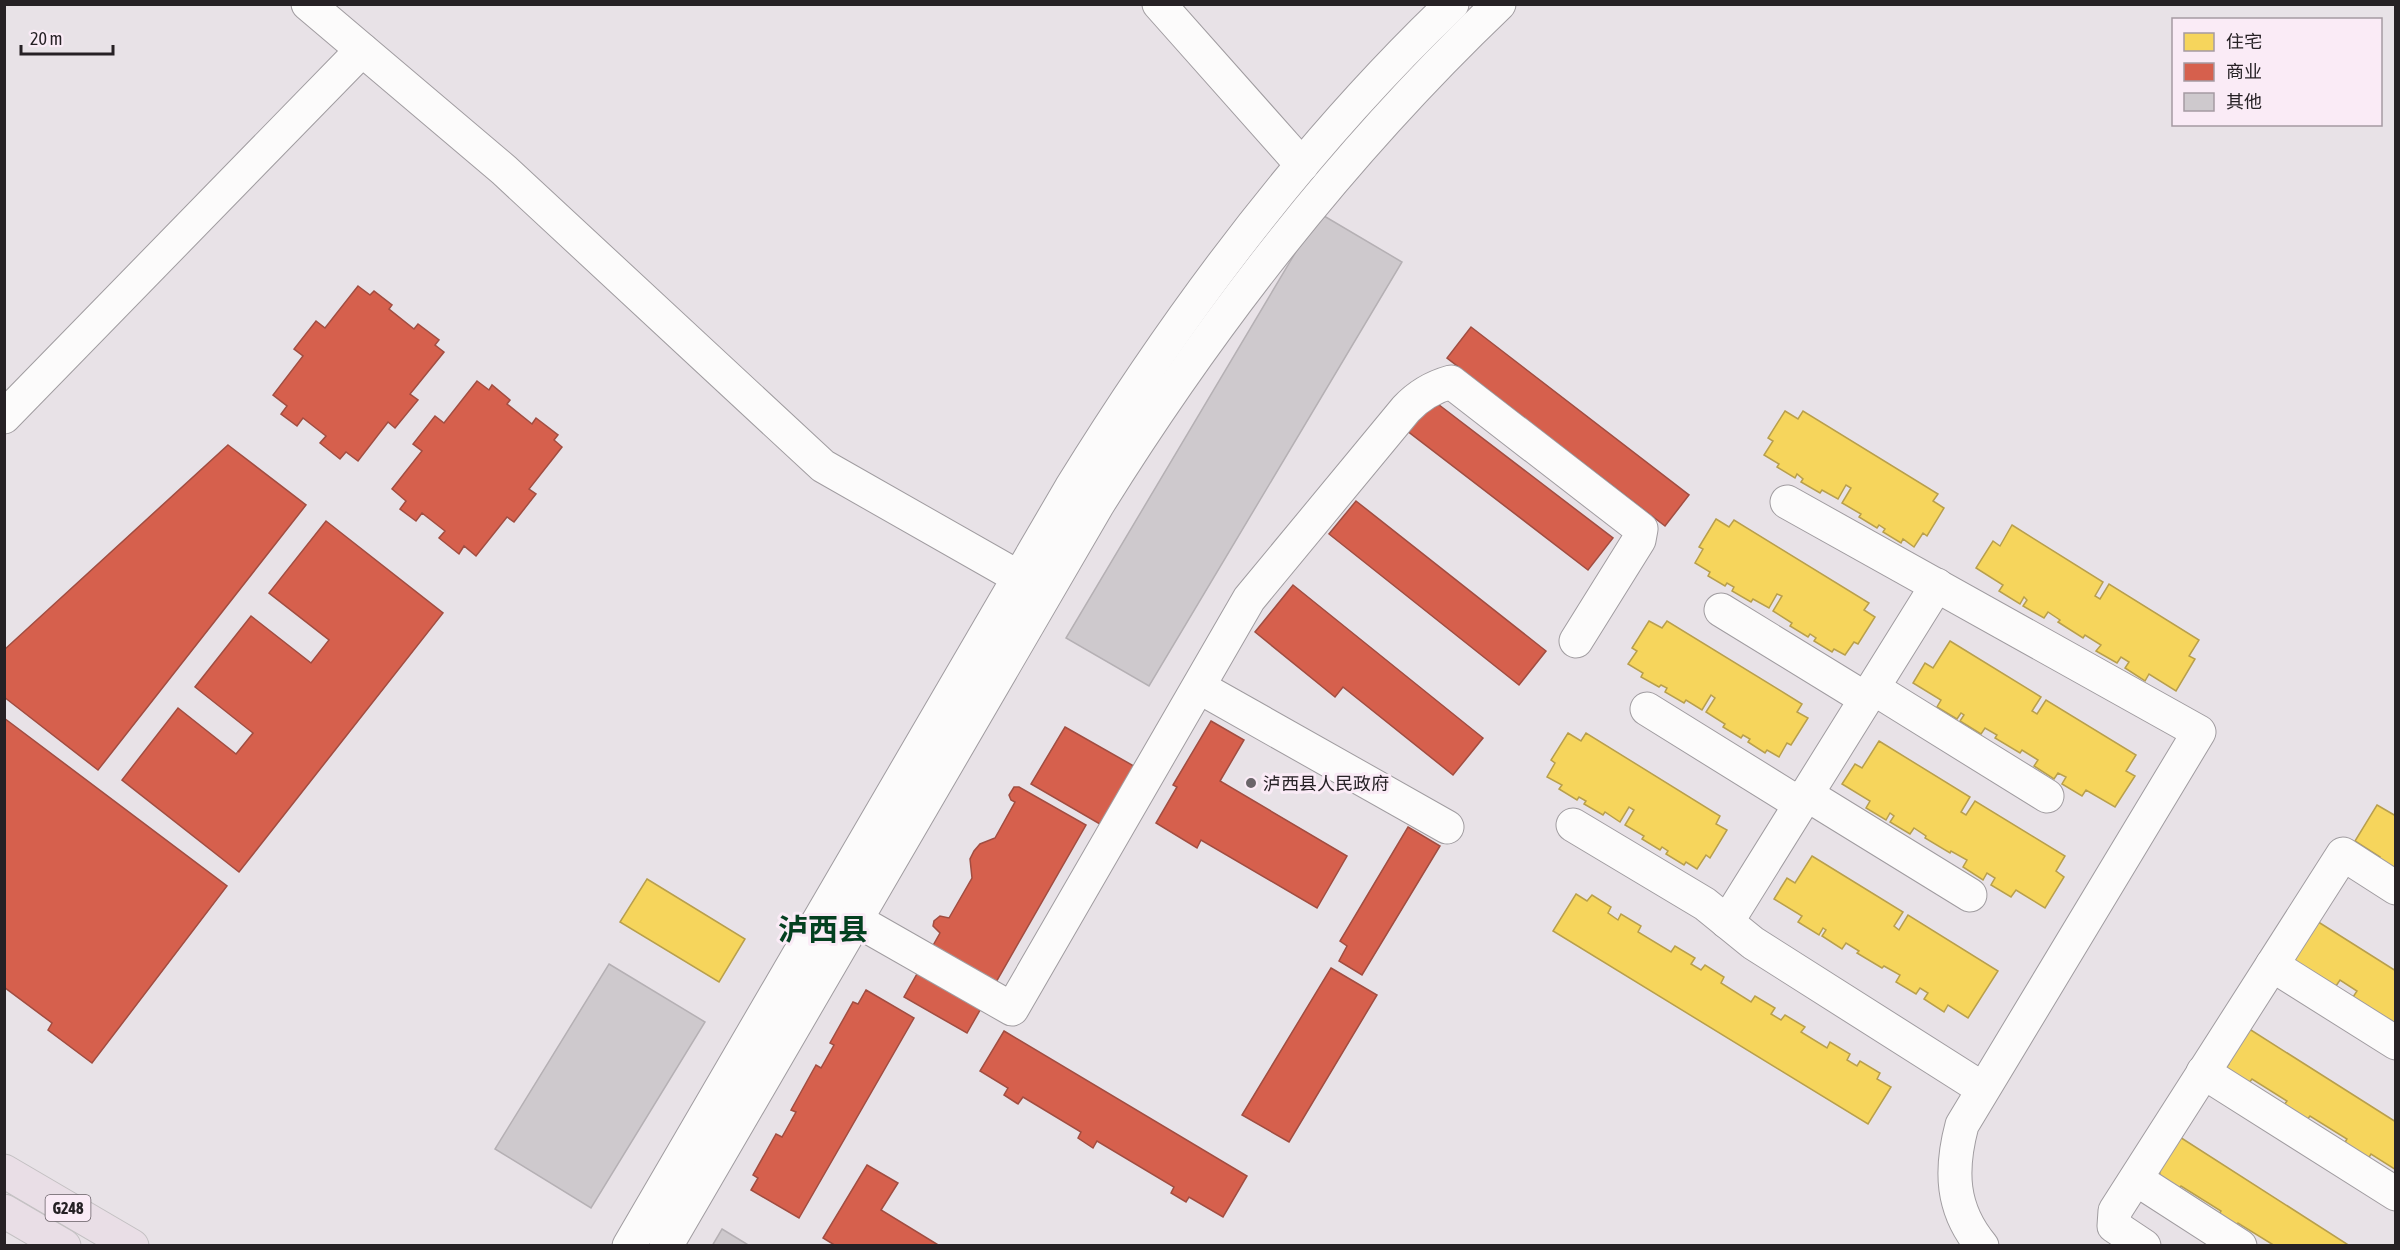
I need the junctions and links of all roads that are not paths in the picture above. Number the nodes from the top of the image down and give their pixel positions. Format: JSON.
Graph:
{"nodes":[{"id":1,"x":308,"y":4,"type":"edge"},
{"id":2,"x":1159,"y":4,"type":"edge"},
{"id":3,"x":1452,"y":4,"type":"edge"},
{"id":4,"x":1499,"y":4,"type":"edge"},
{"id":5,"x":362,"y":50,"type":"junction"},
{"id":6,"x":1302,"y":165,"type":"junction"},
{"id":7,"x":4,"y":417,"type":"edge"},
{"id":8,"x":1787,"y":502,"type":"dead end"},
{"id":9,"x":1018,"y":577,"type":"junction"},
{"id":10,"x":1937,"y":585,"type":"junction"},
{"id":11,"x":1721,"y":610,"type":"dead end"},
{"id":12,"x":1576,"y":641,"type":"dead end"},
{"id":13,"x":1198,"y":687,"type":"junction"},
{"id":14,"x":1869,"y":694,"type":"junction"},
{"id":15,"x":1647,"y":709,"type":"dead end"},
{"id":16,"x":2047,"y":796,"type":"dead end"},
{"id":17,"x":1803,"y":799,"type":"junction"},
{"id":18,"x":1573,"y":825,"type":"dead end"},
{"id":19,"x":1447,"y":827,"type":"dead end"},
{"id":20,"x":2396,"y":888,"type":"edge"},
{"id":21,"x":1970,"y":895,"type":"dead end"},
{"id":22,"x":856,"y":920,"type":"junction"},
{"id":23,"x":1727,"y":922,"type":"junction"},
{"id":24,"x":2272,"y":965,"type":"junction"},
{"id":25,"x":2396,"y":1043,"type":"edge"},
{"id":26,"x":2203,"y":1072,"type":"junction"},
{"id":27,"x":1983,"y":1089,"type":"junction"},
{"id":28,"x":4,"y":1171,"type":"edge"},
{"id":29,"x":2136,"y":1179,"type":"junction"},
{"id":30,"x":2396,"y":1194,"type":"edge"},
{"id":31,"x":4,"y":1211,"type":"edge"},
{"id":32,"x":64,"y":1245,"type":"edge"},
{"id":33,"x":132,"y":1245,"type":"edge"},
{"id":34,"x":629,"y":1245,"type":"edge"},
{"id":35,"x":666,"y":1245,"type":"edge"},
{"id":36,"x":1982,"y":1245,"type":"edge"},
{"id":37,"x":2145,"y":1245,"type":"edge"},
{"id":38,"x":2240,"y":1245,"type":"edge"}],
"edges":[{"from":1,"to":5,"type":"street"},
{"from":2,"to":6,"type":"street"},
{"from":3,"to":6,"type":"street"},
{"from":4,"to":22,"type":"street"},
{"from":5,"to":7,"type":"street"},
{"from":5,"to":9,"type":"street"},
{"from":6,"to":9,"type":"street"},
{"from":8,"to":10,"type":"street"},
{"from":9,"to":34,"type":"street"},
{"from":10,"to":14,"type":"street"},
{"from":10,"to":27,"type":"street"},
{"from":11,"to":14,"type":"street"},
{"from":12,"to":13,"type":"street"},
{"from":13,"to":19,"type":"street"},
{"from":13,"to":22,"type":"street"},
{"from":14,"to":16,"type":"street"},
{"from":14,"to":17,"type":"street"},
{"from":15,"to":17,"type":"street"},
{"from":17,"to":21,"type":"street"},
{"from":17,"to":23,"type":"street"},
{"from":18,"to":23,"type":"street"},
{"from":20,"to":24,"type":"street"},
{"from":22,"to":35,"type":"street"},
{"from":23,"to":27,"type":"street"},
{"from":24,"to":25,"type":"street"},
{"from":24,"to":26,"type":"street"},
{"from":26,"to":29,"type":"street"},
{"from":26,"to":30,"type":"street"},
{"from":27,"to":36,"type":"street"},
{"from":28,"to":33,"type":"highway","number":"G248"},
{"from":29,"to":37,"type":"street"},
{"from":29,"to":38,"type":"street"},
{"from":31,"to":32,"type":"highway","number":"G248"}]}
